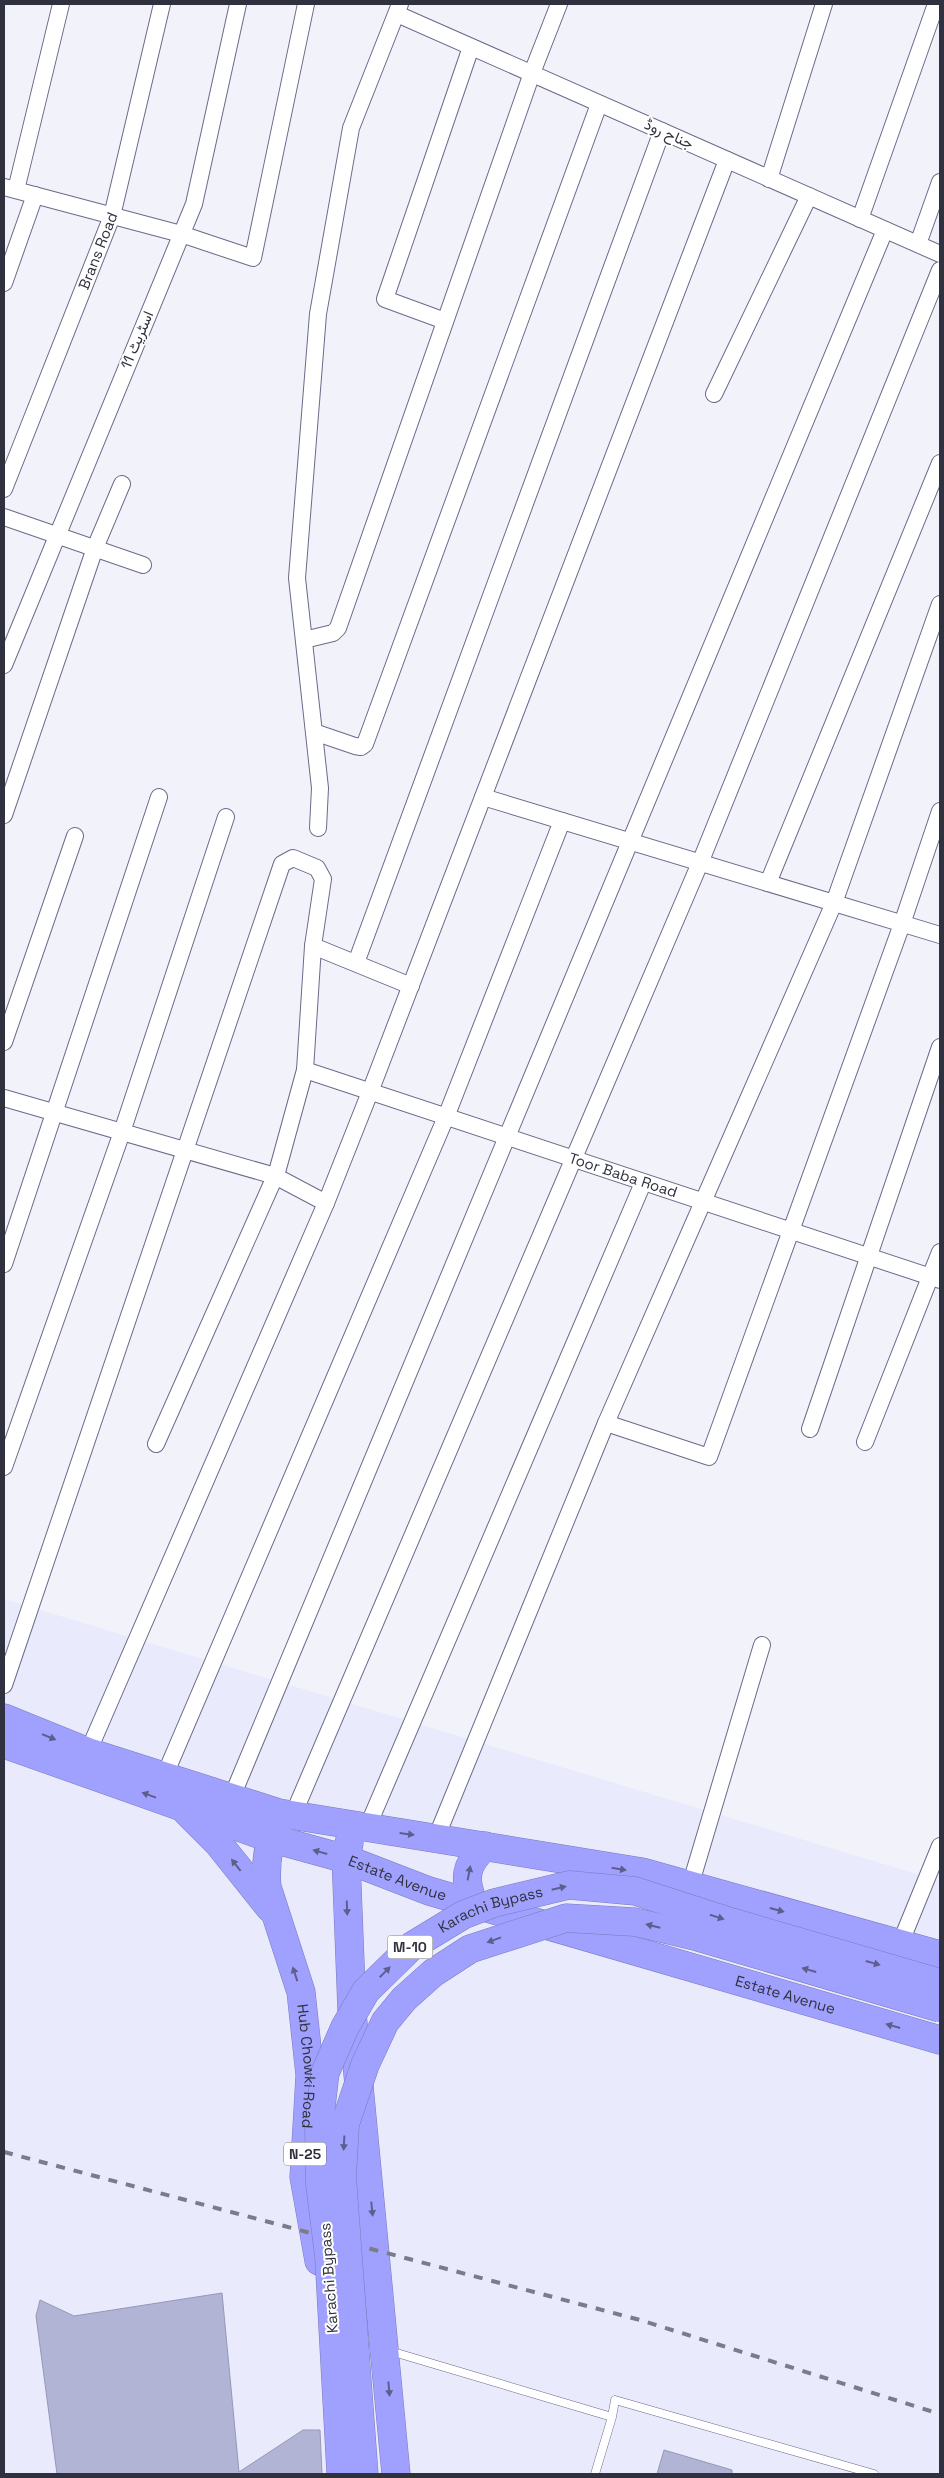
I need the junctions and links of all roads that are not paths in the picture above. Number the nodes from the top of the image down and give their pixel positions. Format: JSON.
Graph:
{"nodes":[{"id":1,"x":61,"y":4,"type":"edge"},
{"id":2,"x":162,"y":4,"type":"edge"},
{"id":3,"x":238,"y":4,"type":"edge"},
{"id":4,"x":306,"y":4,"type":"edge"},
{"id":5,"x":559,"y":4,"type":"edge"},
{"id":6,"x":824,"y":4,"type":"edge"},
{"id":7,"x":936,"y":4,"type":"edge"},
{"id":8,"x":398,"y":9,"type":"edge"},
{"id":9,"x":471,"y":47,"type":"junction"},
{"id":10,"x":532,"y":74,"type":"junction"},
{"id":11,"x":600,"y":104,"type":"junction"},
{"id":12,"x":662,"y":131,"type":"junction"},
{"id":13,"x":727,"y":160,"type":"junction"},
{"id":14,"x":769,"y":178,"type":"junction"},
{"id":15,"x":940,"y":182,"type":"edge"},
{"id":16,"x":10,"y":189,"type":"edge"},
{"id":17,"x":35,"y":195,"type":"junction"},
{"id":18,"x":809,"y":196,"type":"junction"},
{"id":19,"x":112,"y":216,"type":"junction"},
{"id":20,"x":860,"y":219,"type":"junction"},
{"id":21,"x":885,"y":230,"type":"junction"},
{"id":22,"x":181,"y":234,"type":"junction"},
{"id":23,"x":918,"y":244,"type":"junction"},
{"id":24,"x":940,"y":254,"type":"edge"},
{"id":25,"x":940,"y":270,"type":"edge"},
{"id":26,"x":4,"y":283,"type":"edge"},
{"id":27,"x":445,"y":321,"type":"junction"},
{"id":28,"x":714,"y":394,"type":"dead end"},
{"id":29,"x":940,"y":463,"type":"edge"},
{"id":30,"x":122,"y":484,"type":"dead end"},
{"id":31,"x":4,"y":489,"type":"edge"},
{"id":32,"x":4,"y":517,"type":"edge"},
{"id":33,"x":56,"y":535,"type":"junction"},
{"id":34,"x":95,"y":548,"type":"junction"},
{"id":35,"x":143,"y":565,"type":"dead end"},
{"id":36,"x":940,"y":604,"type":"edge"},
{"id":37,"x":304,"y":640,"type":"junction"},
{"id":38,"x":4,"y":665,"type":"edge"},
{"id":39,"x":314,"y":732,"type":"junction"},
{"id":40,"x":159,"y":797,"type":"dead end"},
{"id":41,"x":483,"y":798,"type":"junction"},
{"id":42,"x":940,"y":811,"type":"edge"},
{"id":43,"x":4,"y":815,"type":"edge"},
{"id":44,"x":226,"y":817,"type":"dead end"},
{"id":45,"x":562,"y":821,"type":"junction"},
{"id":46,"x":318,"y":828,"type":"dead end"},
{"id":47,"x":75,"y":836,"type":"dead end"},
{"id":48,"x":629,"y":841,"type":"junction"},
{"id":49,"x":700,"y":863,"type":"junction"},
{"id":50,"x":768,"y":883,"type":"junction"},
{"id":51,"x":834,"y":903,"type":"junction"},
{"id":52,"x":902,"y":924,"type":"junction"},
{"id":53,"x":940,"y":935,"type":"edge"},
{"id":54,"x":312,"y":946,"type":"junction"},
{"id":55,"x":356,"y":963,"type":"junction"},
{"id":56,"x":411,"y":986,"type":"junction"},
{"id":57,"x":4,"y":1042,"type":"edge"},
{"id":58,"x":940,"y":1047,"type":"edge"},
{"id":59,"x":305,"y":1070,"type":"junction"},
{"id":60,"x":370,"y":1092,"type":"junction"},
{"id":61,"x":4,"y":1098,"type":"edge"},
{"id":62,"x":55,"y":1113,"type":"junction"},
{"id":63,"x":446,"y":1117,"type":"junction"},
{"id":64,"x":122,"y":1132,"type":"junction"},
{"id":65,"x":507,"y":1137,"type":"junction"},
{"id":66,"x":185,"y":1151,"type":"junction"},
{"id":67,"x":572,"y":1159,"type":"junction"},
{"id":68,"x":275,"y":1176,"type":"junction"},
{"id":69,"x":643,"y":1183,"type":"junction"},
{"id":70,"x":701,"y":1202,"type":"junction"},
{"id":71,"x":326,"y":1203,"type":"junction"},
{"id":72,"x":790,"y":1230,"type":"junction"},
{"id":73,"x":940,"y":1252,"type":"edge"},
{"id":74,"x":869,"y":1256,"type":"junction"},
{"id":75,"x":4,"y":1264,"type":"edge"},
{"id":76,"x":936,"y":1278,"type":"edge"},
{"id":77,"x":606,"y":1423,"type":"junction"},
{"id":78,"x":810,"y":1429,"type":"dead end"},
{"id":79,"x":866,"y":1442,"type":"dead end"},
{"id":80,"x":156,"y":1444,"type":"dead end"},
{"id":81,"x":4,"y":1466,"type":"edge"},
{"id":82,"x":762,"y":1645,"type":"dead end"},
{"id":83,"x":4,"y":1685,"type":"edge"},
{"id":84,"x":4,"y":1718,"type":"edge"},
{"id":85,"x":4,"y":1744,"type":"edge"},
{"id":86,"x":88,"y":1752,"type":"junction"},
{"id":87,"x":164,"y":1777,"type":"junction"},
{"id":88,"x":231,"y":1799,"type":"junction"},
{"id":89,"x":182,"y":1807,"type":"junction"},
{"id":90,"x":286,"y":1814,"type":"junction"},
{"id":91,"x":360,"y":1827,"type":"junction"},
{"id":92,"x":270,"y":1838,"type":"junction"},
{"id":93,"x":436,"y":1838,"type":"junction"},
{"id":94,"x":485,"y":1846,"type":"junction"},
{"id":95,"x":940,"y":1846,"type":"edge"},
{"id":96,"x":346,"y":1859,"type":"junction"},
{"id":97,"x":690,"y":1886,"type":"junction"},
{"id":98,"x":474,"y":1904,"type":"junction"},
{"id":99,"x":277,"y":1917,"type":"junction"},
{"id":100,"x":900,"y":1944,"type":"junction"},
{"id":101,"x":940,"y":1955,"type":"edge"},
{"id":102,"x":940,"y":1983,"type":"edge"},
{"id":103,"x":940,"y":2008,"type":"edge"},
{"id":104,"x":940,"y":2040,"type":"edge"},
{"id":105,"x":386,"y":2350,"type":"junction"},
{"id":106,"x":612,"y":2416,"type":"junction"},
{"id":107,"x":331,"y":2474,"type":"edge"},
{"id":108,"x":341,"y":2474,"type":"edge"},
{"id":109,"x":364,"y":2474,"type":"edge"},
{"id":110,"x":396,"y":2474,"type":"edge"},
{"id":111,"x":594,"y":2474,"type":"edge"},
{"id":112,"x":874,"y":2474,"type":"edge"}],
"edges":[{"from":1,"to":16,"type":"street"},
{"from":2,"to":19,"type":"street","name":"Brans Road"},
{"from":3,"to":22,"type":"street","name":"اسٹریٹ 11"},
{"from":4,"to":22,"type":"street"},
{"from":5,"to":10,"type":"street"},
{"from":6,"to":14,"type":"street"},
{"from":7,"to":20,"type":"street"},
{"from":8,"to":9,"type":"street","name":"جناح روڈ"},
{"from":8,"to":37,"type":"street"},
{"from":9,"to":10,"type":"street","name":"جناح روڈ"},
{"from":9,"to":27,"type":"street"},
{"from":10,"to":11,"type":"street","name":"جناح روڈ"},
{"from":10,"to":27,"type":"street"},
{"from":11,"to":12,"type":"street","name":"جناح روڈ"},
{"from":11,"to":39,"type":"street"},
{"from":12,"to":13,"type":"street","name":"جناح روڈ"},
{"from":12,"to":55,"type":"street"},
{"from":13,"to":14,"type":"street","name":"جناح روڈ"},
{"from":13,"to":41,"type":"street"},
{"from":14,"to":18,"type":"street","name":"جناح روڈ"},
{"from":15,"to":23,"type":"street"},
{"from":16,"to":17,"type":"street"},
{"from":17,"to":19,"type":"street"},
{"from":17,"to":26,"type":"street"},
{"from":18,"to":20,"type":"street","name":"جناح روڈ"},
{"from":18,"to":28,"type":"street"},
{"from":19,"to":22,"type":"street"},
{"from":19,"to":31,"type":"street","name":"Brans Road"},
{"from":20,"to":21,"type":"street","name":"جناح روڈ"},
{"from":21,"to":23,"type":"street","name":"جناح روڈ"},
{"from":21,"to":48,"type":"street"},
{"from":22,"to":33,"type":"street","name":"اسٹریٹ 11"},
{"from":23,"to":24,"type":"street","name":"جناح روڈ"},
{"from":25,"to":49,"type":"street"},
{"from":27,"to":37,"type":"street"},
{"from":29,"to":50,"type":"street"},
{"from":30,"to":34,"type":"street"},
{"from":32,"to":33,"type":"street"},
{"from":33,"to":34,"type":"street"},
{"from":33,"to":38,"type":"street","name":"اسٹریٹ 11"},
{"from":34,"to":35,"type":"street"},
{"from":34,"to":43,"type":"street"},
{"from":36,"to":51,"type":"street"},
{"from":37,"to":39,"type":"street"},
{"from":39,"to":46,"type":"street"},
{"from":40,"to":62,"type":"street"},
{"from":41,"to":45,"type":"street"},
{"from":41,"to":56,"type":"street"},
{"from":42,"to":52,"type":"street"},
{"from":44,"to":64,"type":"street"},
{"from":45,"to":48,"type":"street"},
{"from":45,"to":63,"type":"street"},
{"from":47,"to":57,"type":"street"},
{"from":48,"to":49,"type":"street"},
{"from":48,"to":65,"type":"street"},
{"from":49,"to":50,"type":"street"},
{"from":49,"to":67,"type":"street"},
{"from":50,"to":51,"type":"street"},
{"from":51,"to":52,"type":"street"},
{"from":51,"to":70,"type":"street"},
{"from":52,"to":53,"type":"street"},
{"from":52,"to":72,"type":"street"},
{"from":54,"to":55,"type":"street"},
{"from":54,"to":59,"type":"street"},
{"from":54,"to":66,"type":"street"},
{"from":55,"to":56,"type":"street"},
{"from":56,"to":60,"type":"street"},
{"from":58,"to":74,"type":"street"},
{"from":59,"to":60,"type":"street","name":"Toor Baba Road"},
{"from":59,"to":68,"type":"street"},
{"from":60,"to":63,"type":"street","name":"Toor Baba Road"},
{"from":60,"to":71,"type":"street"},
{"from":61,"to":62,"type":"street"},
{"from":62,"to":64,"type":"street"},
{"from":62,"to":75,"type":"street"},
{"from":63,"to":65,"type":"street","name":"Toor Baba Road"},
{"from":63,"to":87,"type":"street"},
{"from":64,"to":66,"type":"street"},
{"from":64,"to":81,"type":"street"},
{"from":65,"to":67,"type":"street","name":"Toor Baba Road"},
{"from":65,"to":88,"type":"street"},
{"from":66,"to":68,"type":"street"},
{"from":66,"to":83,"type":"street"},
{"from":67,"to":69,"type":"street","name":"Toor Baba Road"},
{"from":67,"to":90,"type":"street"},
{"from":68,"to":71,"type":"street"},
{"from":68,"to":80,"type":"street"},
{"from":69,"to":70,"type":"street","name":"Toor Baba Road"},
{"from":69,"to":91,"type":"street"},
{"from":70,"to":72,"type":"street","name":"Toor Baba Road"},
{"from":70,"to":77,"type":"street"},
{"from":71,"to":86,"type":"street"},
{"from":72,"to":74,"type":"street","name":"Toor Baba Road"},
{"from":72,"to":77,"type":"street"},
{"from":73,"to":76,"type":"street"},
{"from":74,"to":76,"type":"street","name":"Toor Baba Road"},
{"from":74,"to":78,"type":"street"},
{"from":76,"to":79,"type":"street"},
{"from":77,"to":93,"type":"street"},
{"from":82,"to":97,"type":"street"},
{"from":84,"to":86,"type":"highway","one_way":true},
{"from":89,"to":85,"type":"highway","name":"Estate Avenue","one_way":true},
{"from":86,"to":87,"type":"highway"},
{"from":87,"to":88,"type":"highway"},
{"from":88,"to":90,"type":"highway"},
{"from":89,"to":92,"type":"highway","name":"Estate Avenue"},
{"from":99,"to":89,"type":"highway","one_way":true},
{"from":90,"to":91,"type":"highway"},
{"from":90,"to":92,"type":"highway","name":"Hub Chowki Road","number":"N-25"},
{"from":91,"to":93,"type":"highway","one_way":true},
{"from":91,"to":96,"type":"highway"},
{"from":96,"to":92,"type":"highway","name":"Estate Avenue","one_way":true},
{"from":92,"to":99,"type":"highway","name":"Hub Chowki Road","number":"N-25"},
{"from":93,"to":94,"type":"highway"},
{"from":94,"to":97,"type":"highway","one_way":true},
{"from":98,"to":94,"type":"highway","one_way":true},
{"from":95,"to":100,"type":"street"},
{"from":96,"to":98,"type":"highway","name":"Estate Avenue"},
{"from":96,"to":105,"type":"highway","one_way":true},
{"from":97,"to":100,"type":"highway","one_way":true},
{"from":104,"to":98,"type":"highway","name":"Estate Avenue","one_way":true},
{"from":107,"to":99,"type":"highway","name":"Hub Chowki Road","number":"N-25","one_way":true},
{"from":100,"to":101,"type":"highway"},
{"from":108,"to":102,"type":"highway","name":"Karachi Bypass","number":"M-10","one_way":true,"bridge":true},
{"from":103,"to":109,"type":"highway","name":"Karachi Bypass","number":"M-10","one_way":true,"bridge":true},
{"from":105,"to":106,"type":"lane"},
{"from":105,"to":110,"type":"highway","one_way":true},
{"from":106,"to":111,"type":"lane"},
{"from":106,"to":112,"type":"lane"}]}
